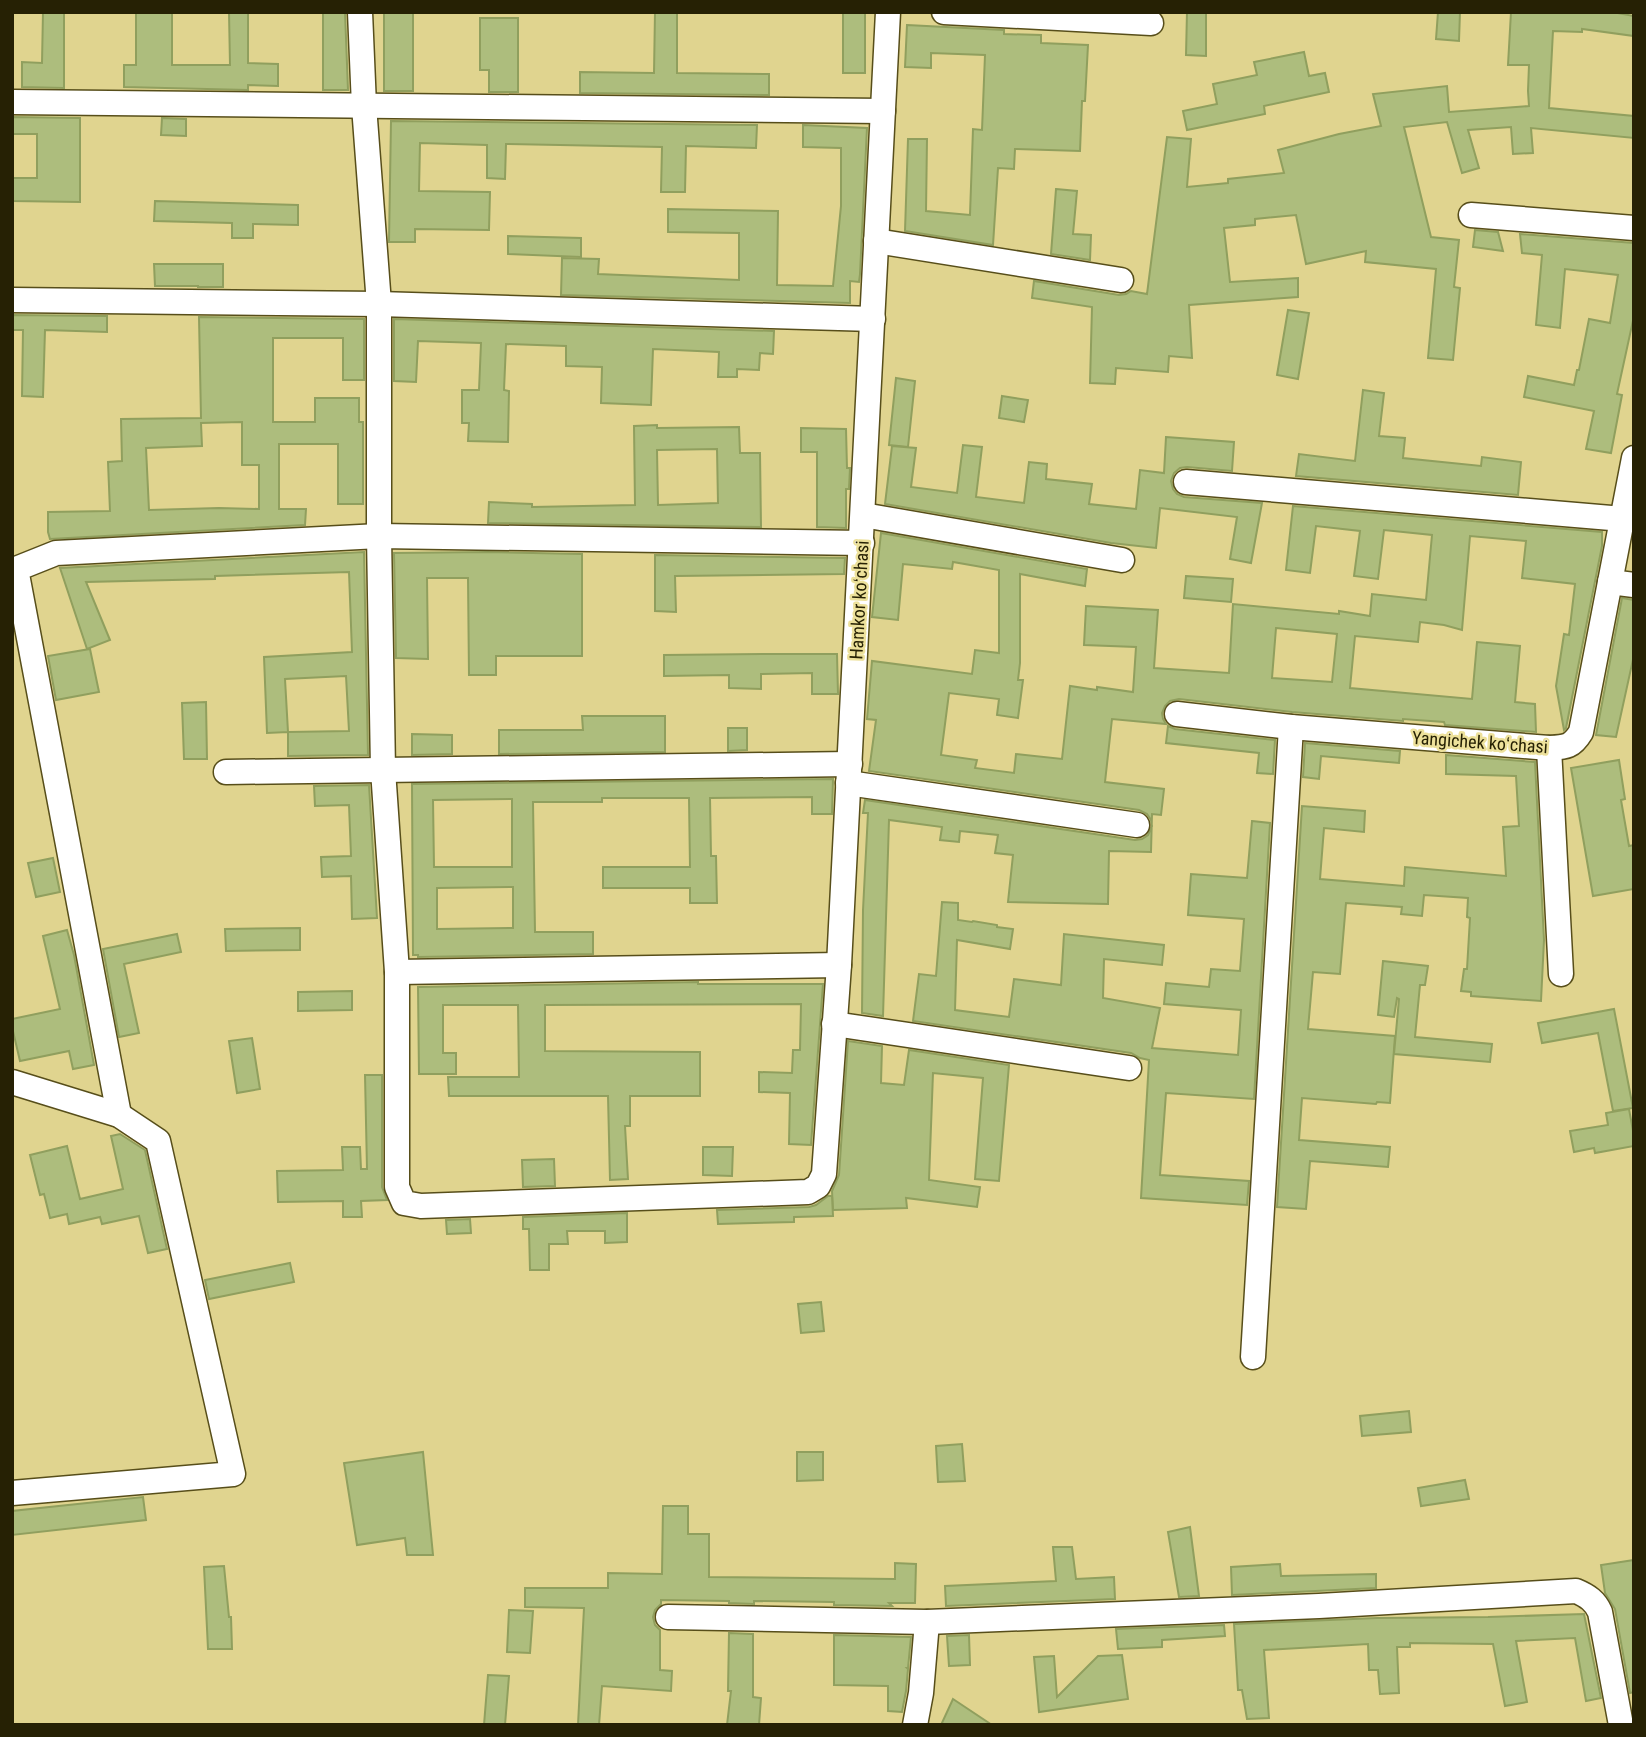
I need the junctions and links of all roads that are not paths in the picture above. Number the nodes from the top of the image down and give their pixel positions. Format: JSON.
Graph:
{"nodes":[{"id":1,"x":360,"y":12,"type":"edge"},
{"id":2,"x":888,"y":12,"type":"edge"},
{"id":3,"x":944,"y":12,"type":"edge"},
{"id":4,"x":1151,"y":23,"type":"dead end"},
{"id":5,"x":12,"y":102,"type":"edge"},
{"id":6,"x":364,"y":106,"type":"junction"},
{"id":7,"x":883,"y":111,"type":"junction"},
{"id":8,"x":1471,"y":215,"type":"dead end"},
{"id":9,"x":1634,"y":228,"type":"edge"},
{"id":10,"x":876,"y":241,"type":"junction"},
{"id":11,"x":1121,"y":280,"type":"dead end"},
{"id":12,"x":12,"y":300,"type":"edge"},
{"id":13,"x":379,"y":304,"type":"junction"},
{"id":14,"x":873,"y":319,"type":"junction"},
{"id":15,"x":1634,"y":457,"type":"edge"},
{"id":16,"x":1186,"y":482,"type":"dead end"},
{"id":17,"x":863,"y":515,"type":"junction"},
{"id":18,"x":1623,"y":519,"type":"junction"},
{"id":19,"x":379,"y":536,"type":"junction"},
{"id":20,"x":862,"y":543,"type":"junction"},
{"id":21,"x":1122,"y":560,"type":"dead end"},
{"id":22,"x":1622,"y":584,"type":"edge"},
{"id":23,"x":1177,"y":714,"type":"dead end"},
{"id":24,"x":1291,"y":727,"type":"junction"},
{"id":25,"x":1549,"y":748,"type":"junction"},
{"id":26,"x":383,"y":769,"type":"junction"},
{"id":27,"x":226,"y":772,"type":"dead end"},
{"id":28,"x":849,"y":773,"type":"junction"},
{"id":29,"x":1137,"y":825,"type":"dead end"},
{"id":30,"x":839,"y":965,"type":"junction"},
{"id":31,"x":397,"y":972,"type":"junction"},
{"id":32,"x":1561,"y":974,"type":"dead end"},
{"id":33,"x":834,"y":1024,"type":"junction"},
{"id":34,"x":1129,"y":1068,"type":"dead end"},
{"id":35,"x":12,"y":1082,"type":"edge"},
{"id":36,"x":120,"y":1115,"type":"junction"},
{"id":37,"x":1253,"y":1357,"type":"dead end"},
{"id":38,"x":12,"y":1493,"type":"edge"},
{"id":39,"x":668,"y":1617,"type":"dead end"},
{"id":40,"x":927,"y":1622,"type":"junction"},
{"id":41,"x":915,"y":1725,"type":"edge"},
{"id":42,"x":1621,"y":1725,"type":"edge"}],
"edges":[{"from":1,"to":6,"type":"street"},
{"from":2,"to":7,"type":"street","name":"Hamkor koʻchasi"},
{"from":3,"to":4,"type":"street"},
{"from":5,"to":6,"type":"street"},
{"from":6,"to":7,"type":"street"},
{"from":6,"to":13,"type":"street"},
{"from":7,"to":10,"type":"street","name":"Hamkor koʻchasi"},
{"from":8,"to":9,"type":"street"},
{"from":10,"to":11,"type":"street"},
{"from":10,"to":14,"type":"street","name":"Hamkor koʻchasi"},
{"from":12,"to":13,"type":"street"},
{"from":13,"to":14,"type":"street"},
{"from":13,"to":19,"type":"street"},
{"from":14,"to":17,"type":"street","name":"Hamkor koʻchasi"},
{"from":15,"to":18,"type":"street","name":"Yangichek koʻchasi"},
{"from":16,"to":18,"type":"street"},
{"from":17,"to":20,"type":"street","name":"Hamkor koʻchasi"},
{"from":17,"to":21,"type":"street"},
{"from":18,"to":22,"type":"street","name":"Yangichek koʻchasi"},
{"from":19,"to":20,"type":"street"},
{"from":19,"to":26,"type":"street"},
{"from":19,"to":36,"type":"street"},
{"from":20,"to":28,"type":"street","name":"Hamkor koʻchasi"},
{"from":22,"to":25,"type":"street","name":"Yangichek koʻchasi"},
{"from":23,"to":24,"type":"street","name":"Yangichek koʻchasi"},
{"from":24,"to":25,"type":"street","name":"Yangichek koʻchasi"},
{"from":24,"to":37,"type":"street"},
{"from":25,"to":32,"type":"street"},
{"from":26,"to":27,"type":"street"},
{"from":26,"to":28,"type":"street"},
{"from":26,"to":31,"type":"street"},
{"from":28,"to":29,"type":"street"},
{"from":28,"to":30,"type":"street","name":"Hamkor koʻchasi"},
{"from":30,"to":31,"type":"street"},
{"from":30,"to":33,"type":"street","name":"Hamkor koʻchasi"},
{"from":31,"to":33,"type":"street","name":"Hamkor koʻchasi"},
{"from":33,"to":34,"type":"street"},
{"from":35,"to":36,"type":"street"},
{"from":36,"to":38,"type":"street"},
{"from":39,"to":40,"type":"street"},
{"from":40,"to":41,"type":"street"},
{"from":40,"to":42,"type":"street"}]}
